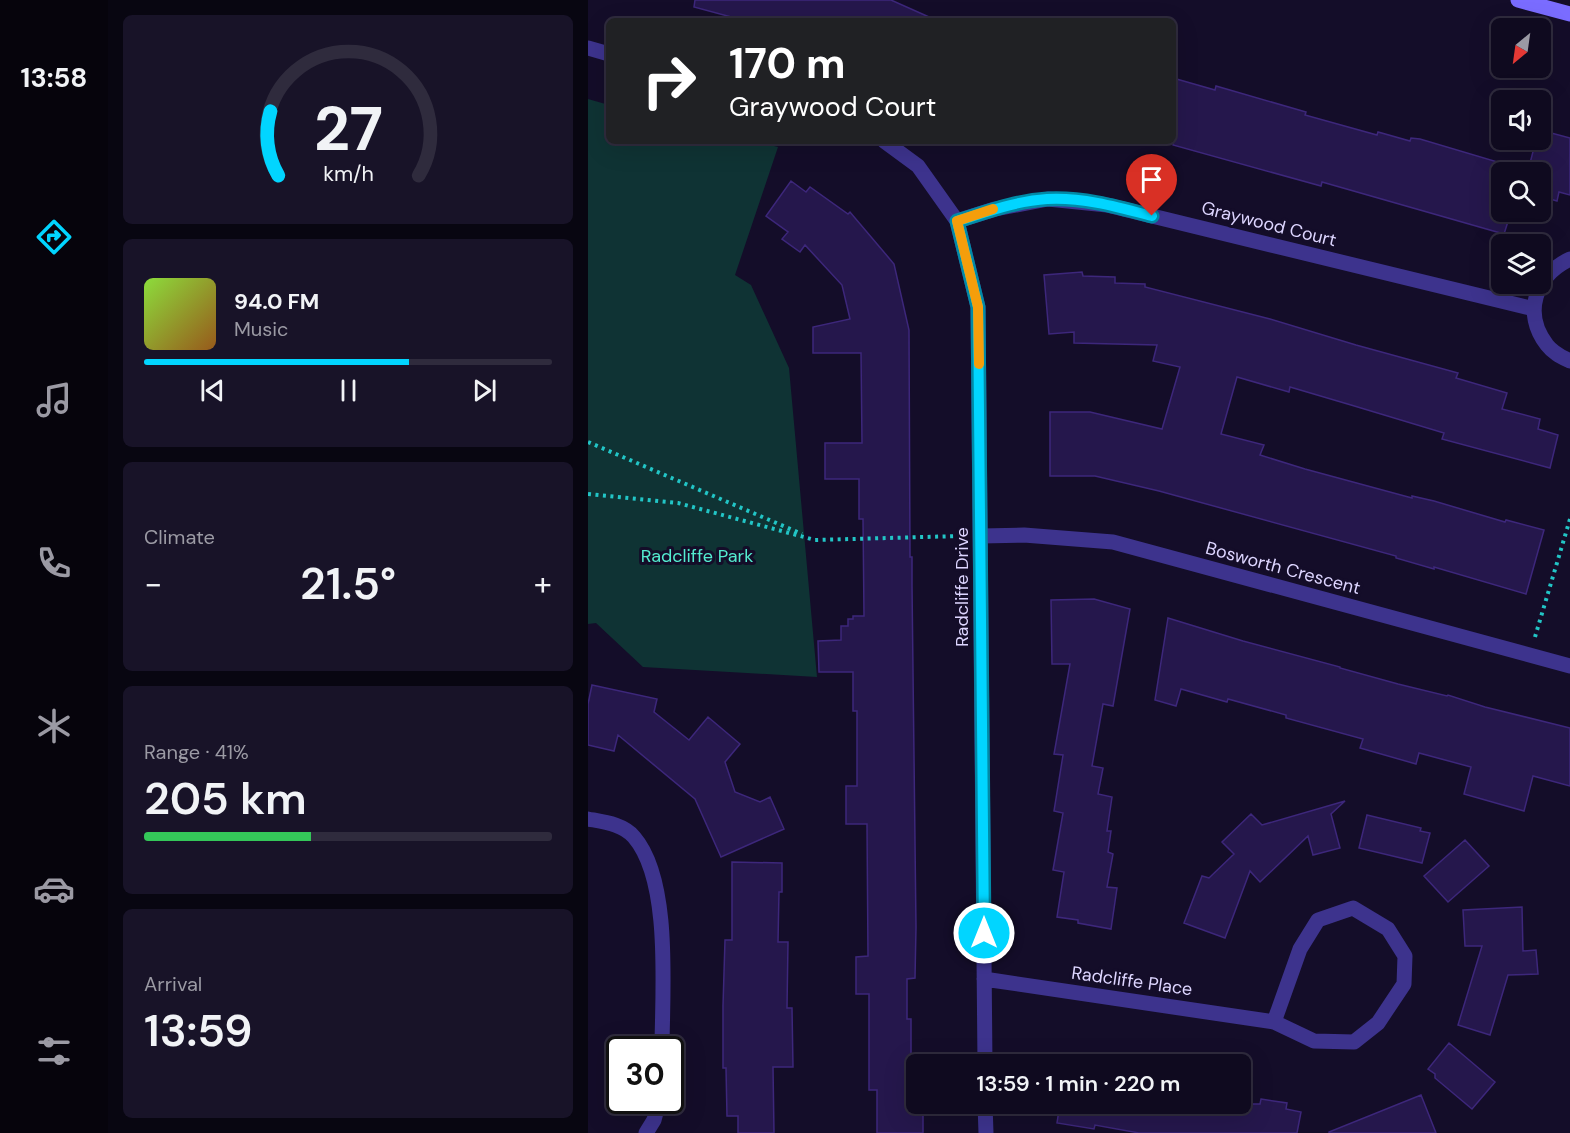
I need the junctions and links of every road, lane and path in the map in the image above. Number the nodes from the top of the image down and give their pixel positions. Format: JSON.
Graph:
{"nodes":[{"id":1,"x":1518,"y":0,"type":"edge"},
{"id":2,"x":1570,"y":14,"type":"edge"},
{"id":3,"x":588,"y":48,"type":"edge"},
{"id":4,"x":606,"y":53,"type":"edge"},
{"id":5,"x":888,"y":144,"type":"edge"},
{"id":6,"x":957,"y":221,"type":"junction"},
{"id":7,"x":1570,"y":259,"type":"edge"},
{"id":8,"x":1534,"y":309,"type":"junction"},
{"id":9,"x":1570,"y":361,"type":"edge"},
{"id":10,"x":588,"y":442,"type":"edge"},
{"id":11,"x":588,"y":494,"type":"edge"},
{"id":12,"x":1570,"y":519,"type":"edge"},
{"id":13,"x":981,"y":536,"type":"junction"},
{"id":14,"x":815,"y":540,"type":"junction"},
{"id":15,"x":1530,"y":655,"type":"junction"},
{"id":16,"x":1570,"y":666,"type":"edge"},
{"id":17,"x":588,"y":819,"type":"edge"},
{"id":18,"x":984,"y":979,"type":"junction"},
{"id":19,"x":1274,"y":1022,"type":"junction"},
{"id":20,"x":662,"y":1036,"type":"edge"},
{"id":21,"x":985,"y":1054,"type":"edge"},
{"id":22,"x":656,"y":1114,"type":"edge"},
{"id":23,"x":985,"y":1114,"type":"edge"},
{"id":24,"x":646,"y":1133,"type":"edge"},
{"id":25,"x":986,"y":1133,"type":"edge"}],
"edges":[{"from":1,"to":2,"type":"street"},
{"from":3,"to":4,"type":"street"},
{"from":5,"to":6,"type":"street","name":"Radcliffe Drive"},
{"from":6,"to":8,"type":"street","name":"Graywood Court"},
{"from":6,"to":13,"type":"street","name":"Radcliffe Drive"},
{"from":7,"to":8,"type":"street"},
{"from":8,"to":9,"type":"street"},
{"from":10,"to":14,"type":"path"},
{"from":11,"to":14,"type":"path"},
{"from":12,"to":15,"type":"path"},
{"from":13,"to":14,"type":"path"},
{"from":13,"to":15,"type":"street","name":"Bosworth Crescent"},
{"from":13,"to":18,"type":"street","name":"Radcliffe Drive"},
{"from":15,"to":16,"type":"street","name":"Bosworth Crescent"},
{"from":17,"to":20,"type":"street"},
{"from":18,"to":19,"type":"street","name":"Radcliffe Place"},
{"from":18,"to":21,"type":"street","name":"Radcliffe Drive"},
{"from":19,"to":19,"type":"street","name":"Radcliffe Place"},
{"from":22,"to":24,"type":"street"},
{"from":23,"to":25,"type":"street"}]}
